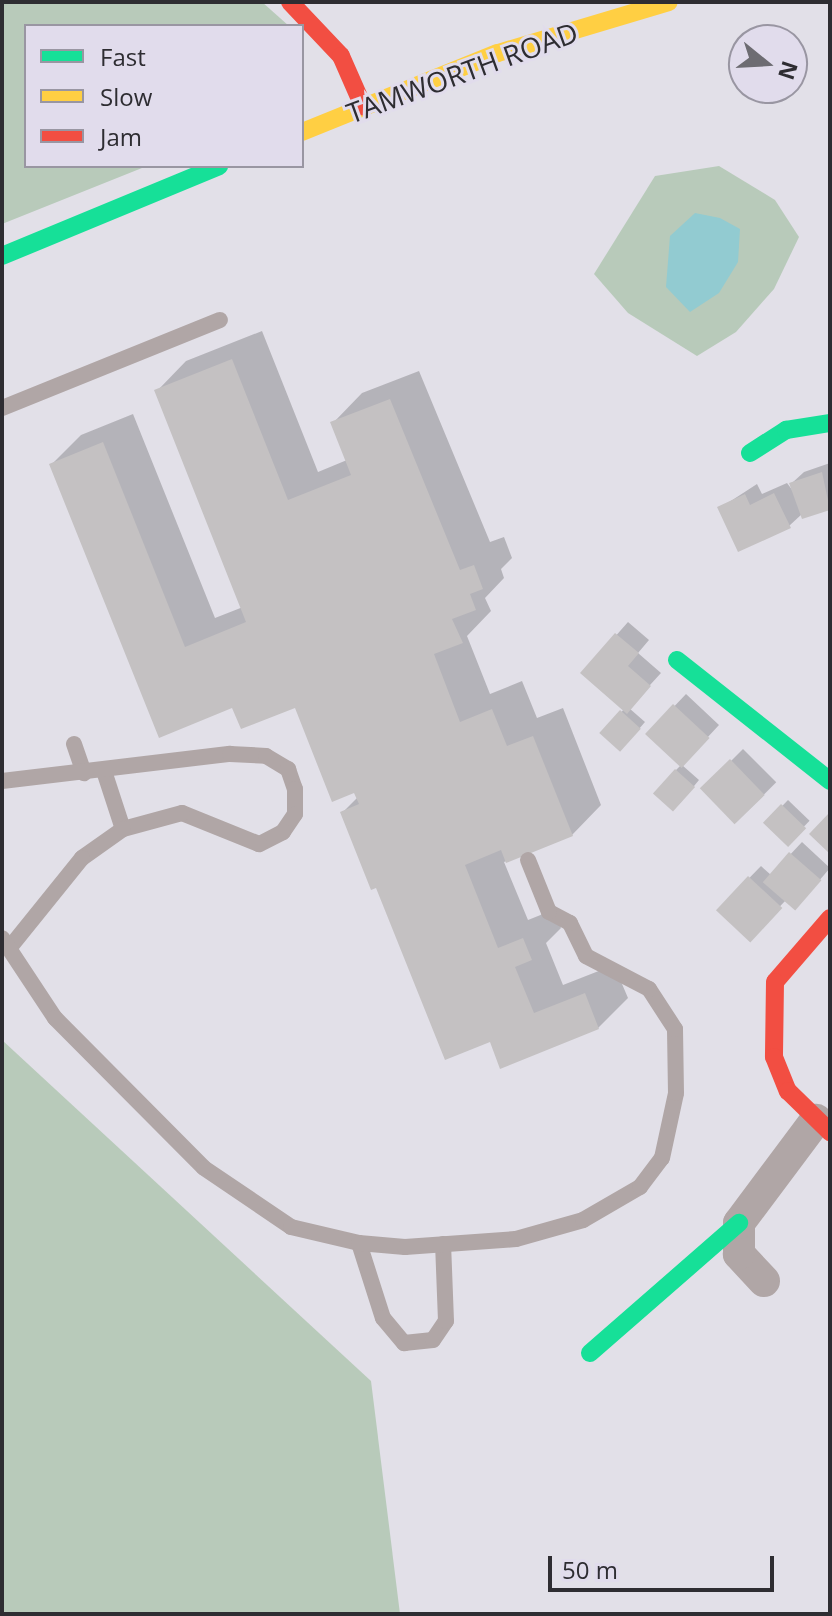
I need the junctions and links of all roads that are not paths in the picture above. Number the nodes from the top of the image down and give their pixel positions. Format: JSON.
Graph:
{"nodes":[{"id":1,"x":290,"y":2,"type":"edge"},
{"id":2,"x":669,"y":2,"type":"edge"},
{"id":3,"x":363,"y":106,"type":"junction"},
{"id":4,"x":304,"y":131,"type":"edge"},
{"id":5,"x":214,"y":168,"type":"edge"},
{"id":6,"x":2,"y":256,"type":"edge"},
{"id":7,"x":220,"y":320,"type":"dead end"},
{"id":8,"x":2,"y":408,"type":"edge"},
{"id":9,"x":830,"y":423,"type":"edge"},
{"id":10,"x":750,"y":453,"type":"dead end"},
{"id":11,"x":677,"y":660,"type":"dead end"},
{"id":12,"x":74,"y":744,"type":"dead end"},
{"id":13,"x":104,"y":771,"type":"junction"},
{"id":14,"x":84,"y":773,"type":"junction"},
{"id":15,"x":3,"y":777,"type":"edge"},
{"id":16,"x":830,"y":781,"type":"edge"},
{"id":17,"x":123,"y":829,"type":"junction"},
{"id":18,"x":528,"y":860,"type":"dead end"},
{"id":19,"x":830,"y":918,"type":"edge"},
{"id":20,"x":6,"y":942,"type":"edge"},
{"id":21,"x":823,"y":1126,"type":"edge"},
{"id":22,"x":739,"y":1223,"type":"junction"},
{"id":23,"x":359,"y":1243,"type":"junction"},
{"id":24,"x":443,"y":1244,"type":"junction"},
{"id":25,"x":764,"y":1281,"type":"dead end"},
{"id":26,"x":590,"y":1353,"type":"dead end"}],
"edges":[{"from":1,"to":3,"type":"main road"},
{"from":2,"to":3,"type":"main road","name":"TAMWORTH ROAD"},
{"from":3,"to":4,"type":"main road","name":"TAMWORTH ROAD"},
{"from":5,"to":6,"type":"main road"},
{"from":7,"to":8,"type":"lane"},
{"from":9,"to":10,"type":"main road"},
{"from":11,"to":16,"type":"main road"},
{"from":12,"to":14,"type":"lane"},
{"from":13,"to":14,"type":"lane"},
{"from":13,"to":17,"type":"lane"},
{"from":13,"to":17,"type":"lane"},
{"from":14,"to":15,"type":"lane"},
{"from":17,"to":20,"type":"lane"},
{"from":18,"to":24,"type":"lane"},
{"from":19,"to":21,"type":"main road"},
{"from":20,"to":23,"type":"lane"},
{"from":21,"to":22,"type":"street"},
{"from":22,"to":25,"type":"street"},
{"from":22,"to":26,"type":"main road"},
{"from":23,"to":24,"type":"lane"},
{"from":23,"to":24,"type":"lane"}]}
